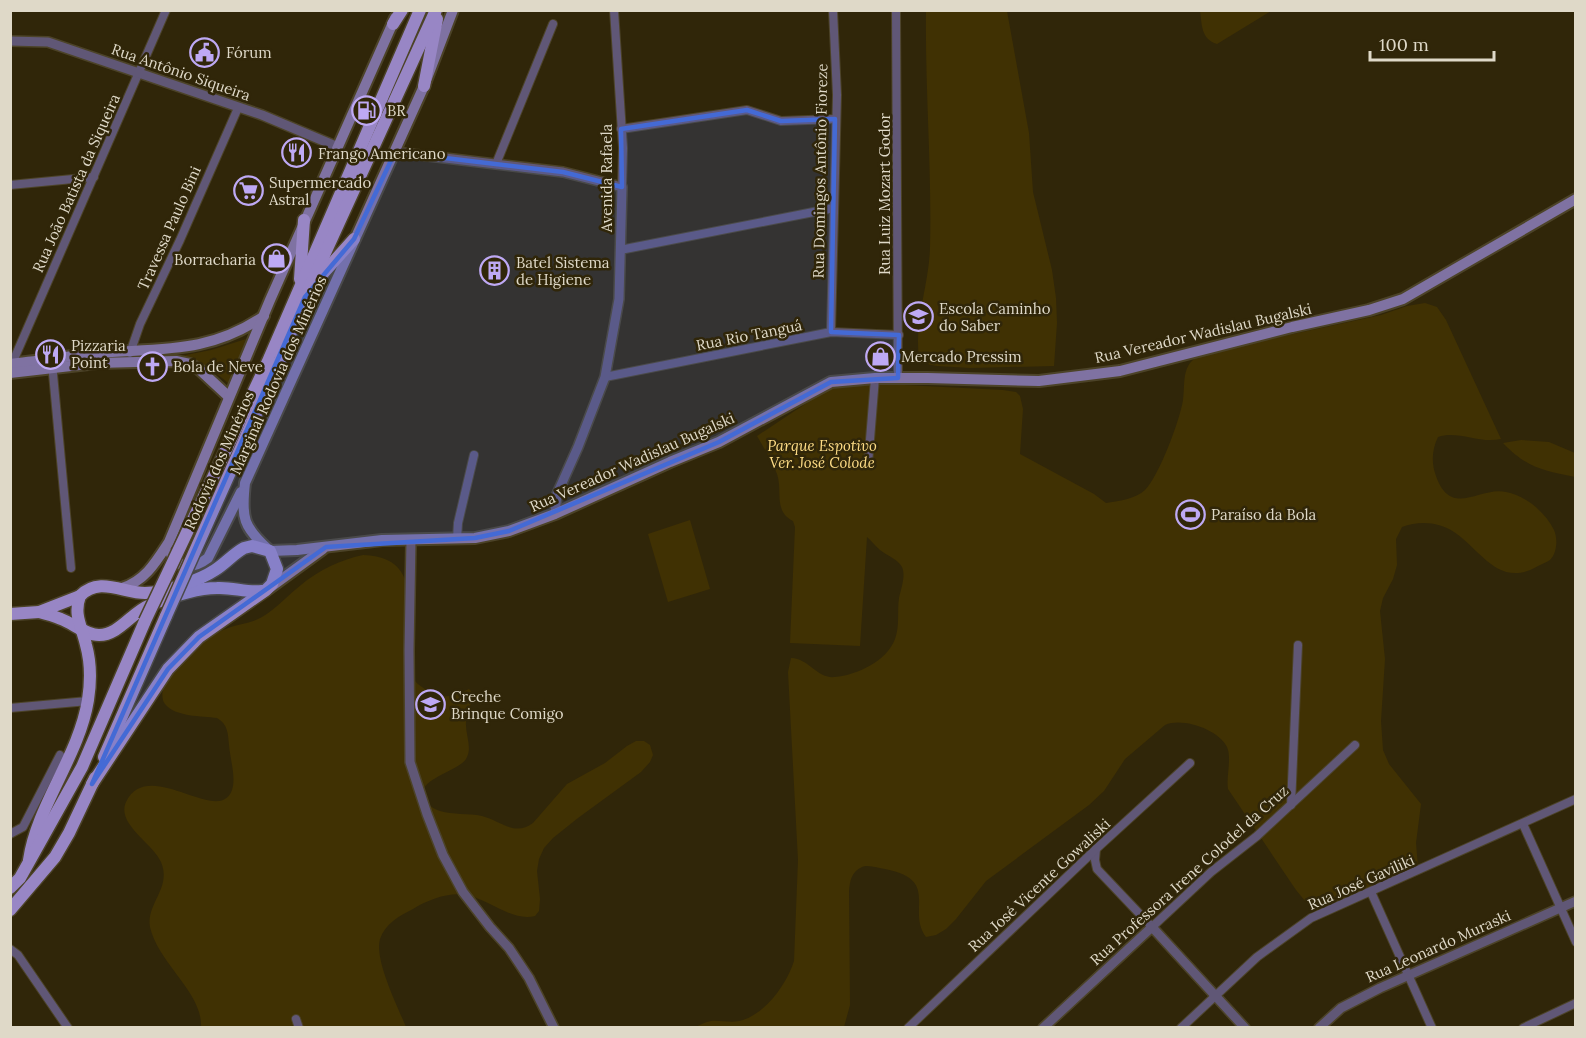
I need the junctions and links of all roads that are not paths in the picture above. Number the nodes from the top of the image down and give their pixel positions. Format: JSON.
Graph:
{"nodes":[{"id":1,"x":166,"y":10,"type":"edge"},
{"id":2,"x":400,"y":10,"type":"edge"},
{"id":3,"x":420,"y":10,"type":"edge"},
{"id":4,"x":437,"y":10,"type":"edge"},
{"id":5,"x":453,"y":10,"type":"edge"},
{"id":6,"x":614,"y":10,"type":"edge"},
{"id":7,"x":832,"y":10,"type":"edge"},
{"id":8,"x":897,"y":10,"type":"edge"},
{"id":9,"x":393,"y":24,"type":"joint"},
{"id":10,"x":553,"y":24,"type":"dead end"},
{"id":11,"x":10,"y":41,"type":"edge"},
{"id":12,"x":138,"y":74,"type":"junction"},
{"id":13,"x":424,"y":86,"type":"junction"},
{"id":14,"x":238,"y":108,"type":"junction"},
{"id":15,"x":835,"y":119,"type":"junction"},
{"id":16,"x":621,"y":129,"type":"junction"},
{"id":17,"x":338,"y":147,"type":"junction"},
{"id":18,"x":395,"y":152,"type":"junction"},
{"id":19,"x":496,"y":164,"type":"junction"},
{"id":20,"x":94,"y":177,"type":"junction"},
{"id":21,"x":10,"y":185,"type":"edge"},
{"id":22,"x":622,"y":187,"type":"junction"},
{"id":23,"x":1575,"y":199,"type":"edge"},
{"id":24,"x":834,"y":208,"type":"junction"},
{"id":25,"x":304,"y":220,"type":"junction"},
{"id":26,"x":354,"y":239,"type":"junction"},
{"id":27,"x":620,"y":250,"type":"junction"},
{"id":28,"x":304,"y":290,"type":"junction"},
{"id":29,"x":264,"y":316,"type":"junction"},
{"id":30,"x":831,"y":332,"type":"junction"},
{"id":31,"x":899,"y":336,"type":"junction"},
{"id":32,"x":129,"y":356,"type":"junction"},
{"id":33,"x":274,"y":359,"type":"junction"},
{"id":34,"x":52,"y":364,"type":"junction"},
{"id":35,"x":11,"y":367,"type":"edge"},
{"id":36,"x":605,"y":377,"type":"junction"},
{"id":37,"x":875,"y":378,"type":"junction"},
{"id":38,"x":898,"y":378,"type":"junction"},
{"id":39,"x":228,"y":396,"type":"junction"},
{"id":40,"x":474,"y":455,"type":"dead end"},
{"id":41,"x":868,"y":464,"type":"dead end"},
{"id":42,"x":245,"y":483,"type":"junction"},
{"id":43,"x":555,"y":514,"type":"junction"},
{"id":44,"x":457,"y":539,"type":"junction"},
{"id":45,"x":411,"y":541,"type":"junction"},
{"id":46,"x":169,"y":542,"type":"junction"},
{"id":47,"x":326,"y":547,"type":"junction"},
{"id":48,"x":270,"y":551,"type":"junction"},
{"id":49,"x":71,"y":568,"type":"dead end"},
{"id":50,"x":122,"y":588,"type":"junction"},
{"id":51,"x":266,"y":590,"type":"junction"},
{"id":52,"x":80,"y":596,"type":"junction"},
{"id":53,"x":39,"y":612,"type":"junction"},
{"id":54,"x":10,"y":614,"type":"edge"},
{"id":55,"x":81,"y":628,"type":"junction"},
{"id":56,"x":1298,"y":645,"type":"dead end"},
{"id":57,"x":88,"y":701,"type":"junction"},
{"id":58,"x":10,"y":708,"type":"edge"},
{"id":59,"x":1356,"y":745,"type":"dead end"},
{"id":60,"x":60,"y":755,"type":"dead end"},
{"id":61,"x":1190,"y":764,"type":"dead end"},
{"id":62,"x":92,"y":784,"type":"junction"},
{"id":63,"x":1575,"y":799,"type":"edge"},
{"id":64,"x":1291,"y":805,"type":"junction"},
{"id":65,"x":1523,"y":824,"type":"junction"},
{"id":66,"x":10,"y":834,"type":"edge"},
{"id":67,"x":1096,"y":849,"type":"junction"},
{"id":68,"x":30,"y":860,"type":"junction"},
{"id":69,"x":10,"y":888,"type":"edge"},
{"id":70,"x":1371,"y":892,"type":"junction"},
{"id":71,"x":1575,"y":901,"type":"edge"},
{"id":72,"x":1561,"y":908,"type":"junction"},
{"id":73,"x":10,"y":910,"type":"edge"},
{"id":74,"x":1152,"y":927,"type":"junction"},
{"id":75,"x":1575,"y":942,"type":"edge"},
{"id":76,"x":10,"y":950,"type":"edge"},
{"id":77,"x":1409,"y":976,"type":"junction"},
{"id":78,"x":1216,"y":996,"type":"junction"},
{"id":79,"x":1575,"y":1003,"type":"edge"},
{"id":80,"x":68,"y":1028,"type":"edge"},
{"id":81,"x":554,"y":1028,"type":"edge"},
{"id":82,"x":908,"y":1028,"type":"edge"},
{"id":83,"x":1043,"y":1028,"type":"edge"},
{"id":84,"x":1182,"y":1028,"type":"edge"},
{"id":85,"x":1245,"y":1028,"type":"edge"},
{"id":86,"x":1319,"y":1028,"type":"edge"},
{"id":87,"x":1432,"y":1028,"type":"edge"},
{"id":88,"x":1523,"y":1028,"type":"edge"}],
"edges":[{"from":1,"to":12,"type":"street","name":"Rua João Batista da Siqueira"},
{"from":2,"to":9,"type":"main road"},
{"from":3,"to":28,"type":"main road","name":"Rodovia dos Minérios"},
{"from":4,"to":13,"type":"main road"},
{"from":4,"to":28,"type":"main road","name":"Rodovia dos Minérios"},
{"from":5,"to":13,"type":"main road","name":"Marginal Rodovia dos Minérios"},
{"from":6,"to":16,"type":"street","name":"Avenida Rafaela"},
{"from":7,"to":15,"type":"street","name":"Rua Domingos Antônio Fioreze"},
{"from":8,"to":31,"type":"street","name":"Rua Luiz Mozart Godor"},
{"from":9,"to":17,"type":"main road"},
{"from":10,"to":19,"type":"street"},
{"from":11,"to":12,"type":"street","name":"Rua Antônio Siqueira"},
{"from":12,"to":14,"type":"street","name":"Rua Antônio Siqueira"},
{"from":12,"to":20,"type":"street","name":"Rua João Batista da Siqueira"},
{"from":13,"to":18,"type":"main road","name":"Marginal Rodovia dos Minérios"},
{"from":14,"to":17,"type":"street","name":"Rua Antônio Siqueira"},
{"from":14,"to":32,"type":"street","name":"Travessa Paulo Bini"},
{"from":15,"to":16,"type":"street"},
{"from":15,"to":24,"type":"street","name":"Rua Domingos Antônio Fioreze"},
{"from":16,"to":22,"type":"street","name":"Avenida Rafaela"},
{"from":17,"to":25,"type":"main road"},
{"from":18,"to":19,"type":"street"},
{"from":18,"to":26,"type":"main road","name":"Marginal Rodovia dos Minérios"},
{"from":19,"to":22,"type":"street"},
{"from":20,"to":21,"type":"street"},
{"from":20,"to":35,"type":"street","name":"Rua João Batista da Siqueira"},
{"from":22,"to":27,"type":"street","name":"Avenida Rafaela"},
{"from":23,"to":38,"type":"main road","name":"Rua Vereador Wadislau Bugalski"},
{"from":24,"to":27,"type":"street"},
{"from":24,"to":30,"type":"street","name":"Rua Domingos Antônio Fioreze"},
{"from":25,"to":28,"type":"main road"},
{"from":25,"to":29,"type":"main road"},
{"from":26,"to":28,"type":"main road"},
{"from":26,"to":42,"type":"main road","name":"Marginal Rodovia dos Minérios"},
{"from":27,"to":36,"type":"street","name":"Avenida Rafaela"},
{"from":28,"to":33,"type":"main road","name":"Rodovia dos Minérios"},
{"from":29,"to":32,"type":"main road"},
{"from":29,"to":39,"type":"main road"},
{"from":30,"to":31,"type":"street","name":"Rua Rio Tanguá"},
{"from":30,"to":36,"type":"street","name":"Rua Rio Tanguá"},
{"from":31,"to":38,"type":"street","name":"Rua Luiz Mozart Godor"},
{"from":32,"to":34,"type":"main road"},
{"from":32,"to":39,"type":"main road"},
{"from":33,"to":62,"type":"main road","name":"Rodovia dos Minérios","bridge":true},
{"from":33,"to":68,"type":"main road","name":"Rodovia dos Minérios","bridge":true},
{"from":34,"to":35,"type":"main road"},
{"from":34,"to":49,"type":"street"},
{"from":36,"to":43,"type":"street","name":"Avenida Rafaela"},
{"from":37,"to":38,"type":"main road","name":"Rua Vereador Wadislau Bugalski"},
{"from":37,"to":41,"type":"street"},
{"from":37,"to":43,"type":"main road","name":"Rua Vereador Wadislau Bugalski"},
{"from":39,"to":46,"type":"main road"},
{"from":40,"to":44,"type":"street"},
{"from":42,"to":46,"type":"main road"},
{"from":42,"to":48,"type":"main road","name":"Marginal Rodovia dos Minérios"},
{"from":43,"to":44,"type":"main road","name":"Rua Vereador Wadislau Bugalski"},
{"from":44,"to":45,"type":"main road","name":"Rua Vereador Wadislau Bugalski"},
{"from":45,"to":47,"type":"main road","name":"Rua Vereador Wadislau Bugalski"},
{"from":45,"to":81,"type":"street"},
{"from":46,"to":50,"type":"main road"},
{"from":47,"to":48,"type":"main road"},
{"from":47,"to":51,"type":"main road"},
{"from":48,"to":50,"type":"main road"},
{"from":48,"to":51,"type":"main road"},
{"from":50,"to":52,"type":"main road"},
{"from":51,"to":55,"type":"main road"},
{"from":51,"to":62,"type":"main road"},
{"from":52,"to":53,"type":"main road"},
{"from":52,"to":55,"type":"main road"},
{"from":53,"to":54,"type":"main road"},
{"from":53,"to":55,"type":"main road"},
{"from":55,"to":57,"type":"main road"},
{"from":56,"to":64,"type":"street"},
{"from":57,"to":58,"type":"street"},
{"from":57,"to":68,"type":"main road"},
{"from":59,"to":64,"type":"street","name":"Rua Professora Irene Colodel da Cruz"},
{"from":60,"to":66,"type":"street"},
{"from":61,"to":67,"type":"street","name":"Rua José Vicente Gowaliski"},
{"from":62,"to":73,"type":"main road","name":"Rodovia dos Minérios"},
{"from":63,"to":65,"type":"street","name":"Rua José Gaviliki"},
{"from":64,"to":74,"type":"street","name":"Rua Professora Irene Colodel da Cruz"},
{"from":65,"to":70,"type":"street","name":"Rua José Gaviliki"},
{"from":65,"to":72,"type":"street"},
{"from":67,"to":74,"type":"street"},
{"from":67,"to":82,"type":"street","name":"Rua José Vicente Gowaliski"},
{"from":68,"to":69,"type":"main road","name":"Rodovia dos Minérios"},
{"from":70,"to":77,"type":"street"},
{"from":70,"to":78,"type":"street","name":"Rua José Gaviliki"},
{"from":71,"to":72,"type":"street","name":"Rua Leonardo Muraski"},
{"from":72,"to":75,"type":"street"},
{"from":72,"to":77,"type":"street","name":"Rua Leonardo Muraski"},
{"from":74,"to":78,"type":"street"},
{"from":74,"to":83,"type":"street","name":"Rua Professora Irene Colodel da Cruz"},
{"from":76,"to":80,"type":"street"},
{"from":77,"to":86,"type":"street","name":"Rua Leonardo Muraski"},
{"from":77,"to":87,"type":"street"},
{"from":78,"to":84,"type":"street","name":"Rua José Gaviliki"},
{"from":78,"to":85,"type":"street"},
{"from":79,"to":88,"type":"street"}]}
